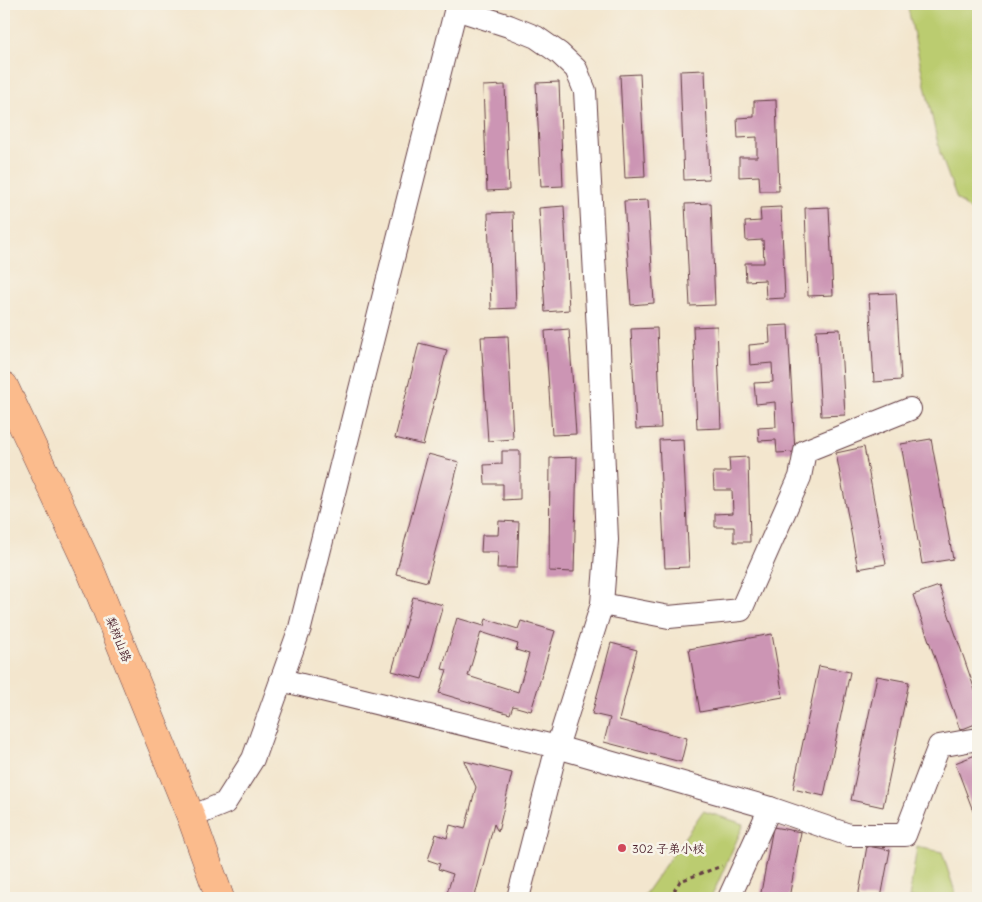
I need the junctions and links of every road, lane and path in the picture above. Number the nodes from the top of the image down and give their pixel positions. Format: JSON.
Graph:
{"nodes":[{"id":1,"x":456,"y":6,"type":"edge"},
{"id":2,"x":4,"y":386,"type":"edge"},
{"id":3,"x":910,"y":409,"type":"dead end"},
{"id":4,"x":602,"y":604,"type":"junction"},
{"id":5,"x":281,"y":680,"type":"junction"},
{"id":6,"x":978,"y":739,"type":"edge"},
{"id":7,"x":557,"y":747,"type":"junction"},
{"id":8,"x":770,"y":808,"type":"junction"},
{"id":9,"x":191,"y":818,"type":"junction"},
{"id":10,"x":748,"y":856,"type":"junction"},
{"id":11,"x":220,"y":898,"type":"edge"},
{"id":12,"x":518,"y":898,"type":"edge"},
{"id":13,"x":670,"y":898,"type":"edge"},
{"id":14,"x":729,"y":898,"type":"edge"}],
"edges":[{"from":1,"to":4,"type":"street"},
{"from":1,"to":5,"type":"street"},
{"from":2,"to":9,"type":"main road","name":"梨树山路"},
{"from":3,"to":4,"type":"street"},
{"from":4,"to":7,"type":"street"},
{"from":5,"to":7,"type":"street"},
{"from":5,"to":9,"type":"street"},
{"from":6,"to":8,"type":"street"},
{"from":7,"to":8,"type":"street"},
{"from":7,"to":12,"type":"street"},
{"from":8,"to":10,"type":"street"},
{"from":9,"to":11,"type":"main road","name":"梨树山路"},
{"from":10,"to":13,"type":"path"},
{"from":10,"to":14,"type":"street"}]}
